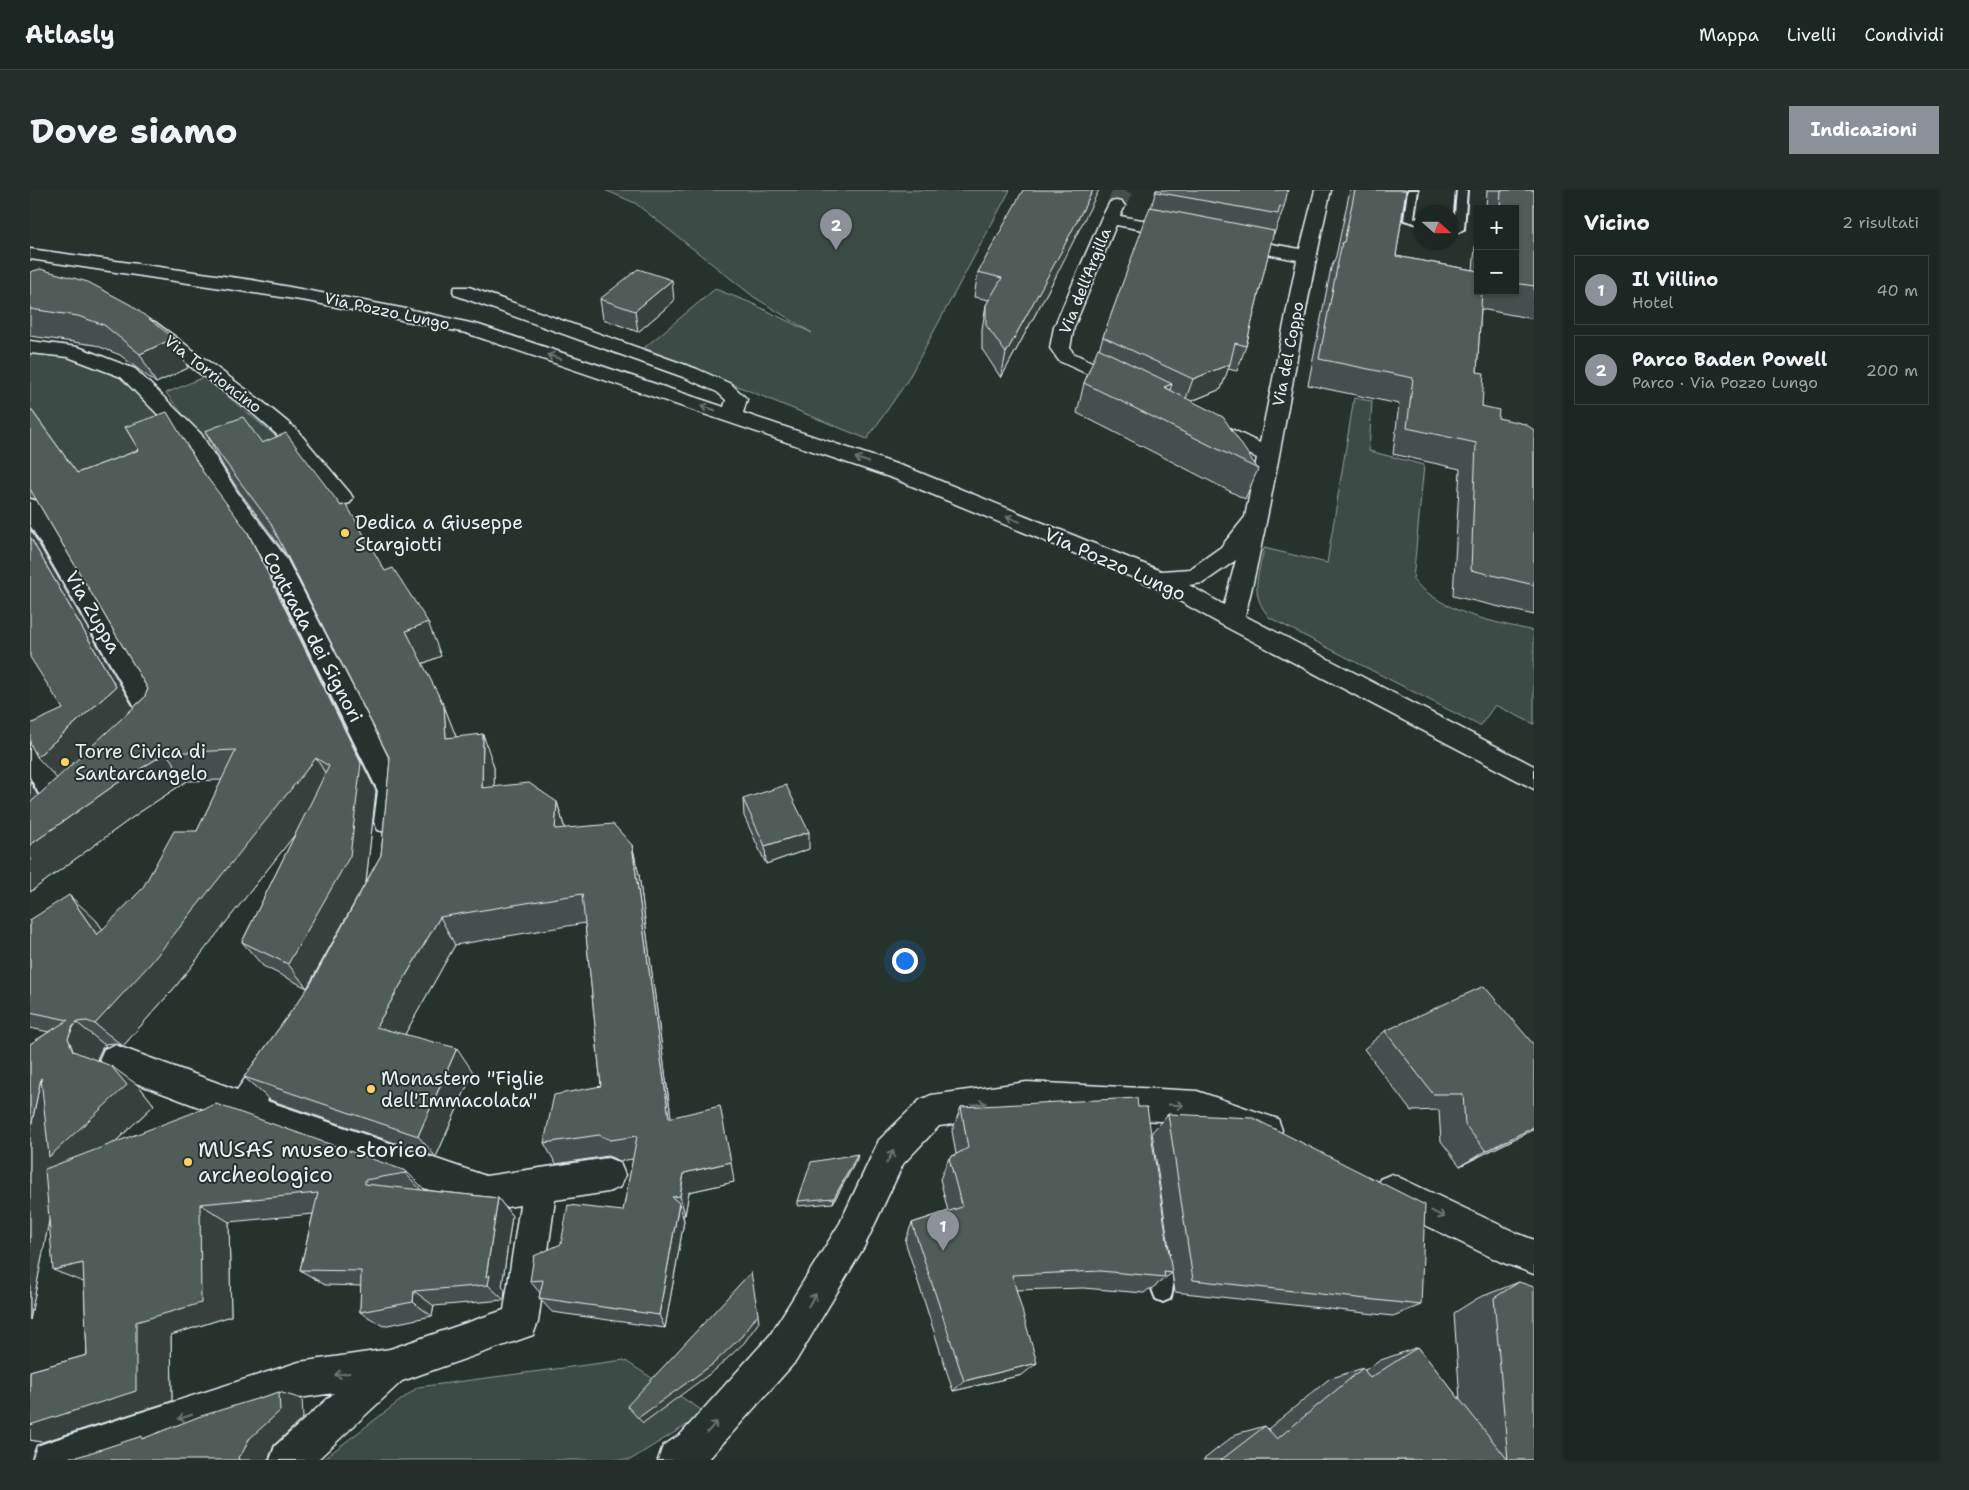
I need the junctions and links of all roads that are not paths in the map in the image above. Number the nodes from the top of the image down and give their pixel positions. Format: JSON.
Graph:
{"nodes":[{"id":1,"x":1323,"y":190,"type":"edge"},
{"id":2,"x":1413,"y":190,"type":"edge"},
{"id":3,"x":1462,"y":190,"type":"edge"},
{"id":4,"x":1414,"y":221,"type":"edge"},
{"id":5,"x":1459,"y":229,"type":"edge"},
{"id":6,"x":1201,"y":236,"type":"edge"},
{"id":7,"x":1220,"y":239,"type":"edge"},
{"id":8,"x":30,"y":254,"type":"edge"},
{"id":9,"x":1307,"y":256,"type":"junction"},
{"id":10,"x":462,"y":291,"type":"dead end"},
{"id":11,"x":132,"y":317,"type":"edge"},
{"id":12,"x":30,"y":346,"type":"edge"},
{"id":13,"x":1138,"y":391,"type":"edge"},
{"id":14,"x":732,"y":416,"type":"junction"},
{"id":15,"x":1190,"y":417,"type":"edge"},
{"id":16,"x":1268,"y":455,"type":"junction"},
{"id":17,"x":342,"y":498,"type":"dead end"},
{"id":18,"x":32,"y":514,"type":"edge"},
{"id":19,"x":1255,"y":519,"type":"junction"},
{"id":20,"x":1159,"y":579,"type":"junction"},
{"id":21,"x":1232,"y":620,"type":"junction"},
{"id":22,"x":126,"y":746,"type":"edge"},
{"id":23,"x":30,"y":752,"type":"edge"},
{"id":24,"x":1534,"y":778,"type":"edge"},
{"id":25,"x":59,"y":808,"type":"edge"},
{"id":26,"x":385,"y":847,"type":"edge"},
{"id":27,"x":292,"y":1038,"type":"edge"},
{"id":28,"x":115,"y":1060,"type":"dead end"},
{"id":29,"x":243,"y":1108,"type":"junction"},
{"id":30,"x":1296,"y":1144,"type":"edge"},
{"id":31,"x":608,"y":1175,"type":"dead end"},
{"id":32,"x":1365,"y":1177,"type":"edge"},
{"id":33,"x":540,"y":1186,"type":"junction"},
{"id":34,"x":1156,"y":1244,"type":"edge"},
{"id":35,"x":1527,"y":1261,"type":"edge"},
{"id":36,"x":1163,"y":1292,"type":"edge"},
{"id":37,"x":390,"y":1367,"type":"junction"},
{"id":38,"x":51,"y":1460,"type":"edge"},
{"id":39,"x":289,"y":1460,"type":"edge"},
{"id":40,"x":677,"y":1460,"type":"edge"}],
"edges":[{"from":1,"to":9,"type":"street","name":"Via del Coppo"},
{"from":2,"to":4,"type":"lane"},
{"from":3,"to":5,"type":"lane"},
{"from":6,"to":13,"type":"street","name":"Via dell'Argilla"},
{"from":7,"to":9,"type":"street"},
{"from":14,"to":8,"type":"street","name":"Via Pozzo Lungo","one_way":true},
{"from":9,"to":16,"type":"street","name":"Via del Coppo"},
{"from":10,"to":14,"type":"street","name":"Via Pozzo Lungo"},
{"from":11,"to":17,"type":"street","name":"Via Torrioncino"},
{"from":12,"to":26,"type":"street","name":"Contrada dei Signori"},
{"from":20,"to":14,"type":"street","name":"Via Pozzo Lungo","one_way":true},
{"from":15,"to":16,"type":"street"},
{"from":16,"to":19,"type":"street","name":"Via del Coppo"},
{"from":18,"to":22,"type":"street","name":"Via Zuppa"},
{"from":19,"to":20,"type":"street","name":"Via del Coppo"},
{"from":19,"to":21,"type":"street","name":"Via del Coppo"},
{"from":20,"to":21,"type":"street","name":"Via Pozzo Lungo"},
{"from":21,"to":24,"type":"street","name":"Via Pozzo Lungo"},
{"from":23,"to":25,"type":"street"},
{"from":27,"to":29,"type":"street"},
{"from":28,"to":29,"type":"street"},
{"from":29,"to":33,"type":"street"},
{"from":40,"to":30,"type":"street","one_way":true},
{"from":31,"to":33,"type":"street"},
{"from":32,"to":35,"type":"street","one_way":true},
{"from":33,"to":37,"type":"street"},
{"from":34,"to":36,"type":"lane"},
{"from":37,"to":38,"type":"street","one_way":true},
{"from":37,"to":39,"type":"street"}]}
